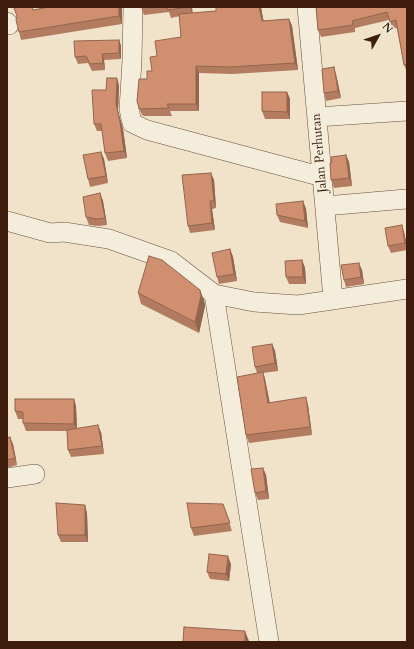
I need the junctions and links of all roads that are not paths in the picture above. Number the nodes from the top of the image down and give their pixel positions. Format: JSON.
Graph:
{"nodes":[{"id":1,"x":133,"y":7,"type":"edge"},
{"id":2,"x":308,"y":7,"type":"edge"},
{"id":3,"x":407,"y":110,"type":"edge"},
{"id":4,"x":317,"y":117,"type":"junction"},
{"id":5,"x":323,"y":177,"type":"junction"},
{"id":6,"x":406,"y":199,"type":"dead end"},
{"id":7,"x":325,"y":206,"type":"junction"},
{"id":8,"x":7,"y":221,"type":"edge"},
{"id":9,"x":407,"y":289,"type":"edge"},
{"id":10,"x":214,"y":294,"type":"junction"},
{"id":11,"x":333,"y":299,"type":"junction"},
{"id":12,"x":35,"y":474,"type":"dead end"},
{"id":13,"x":7,"y":478,"type":"edge"},
{"id":14,"x":269,"y":642,"type":"edge"}],
"edges":[{"from":1,"to":5,"type":"street"},
{"from":2,"to":4,"type":"street","name":"Jalan Perhutan"},
{"from":3,"to":4,"type":"street"},
{"from":4,"to":5,"type":"street","name":"Jalan Perhutan"},
{"from":5,"to":7,"type":"street","name":"Jalan Perhutan"},
{"from":6,"to":7,"type":"street"},
{"from":7,"to":11,"type":"street","name":"Jalan Perhutan"},
{"from":8,"to":10,"type":"street"},
{"from":9,"to":11,"type":"street"},
{"from":10,"to":11,"type":"street"},
{"from":10,"to":14,"type":"street"},
{"from":12,"to":13,"type":"street"}]}
